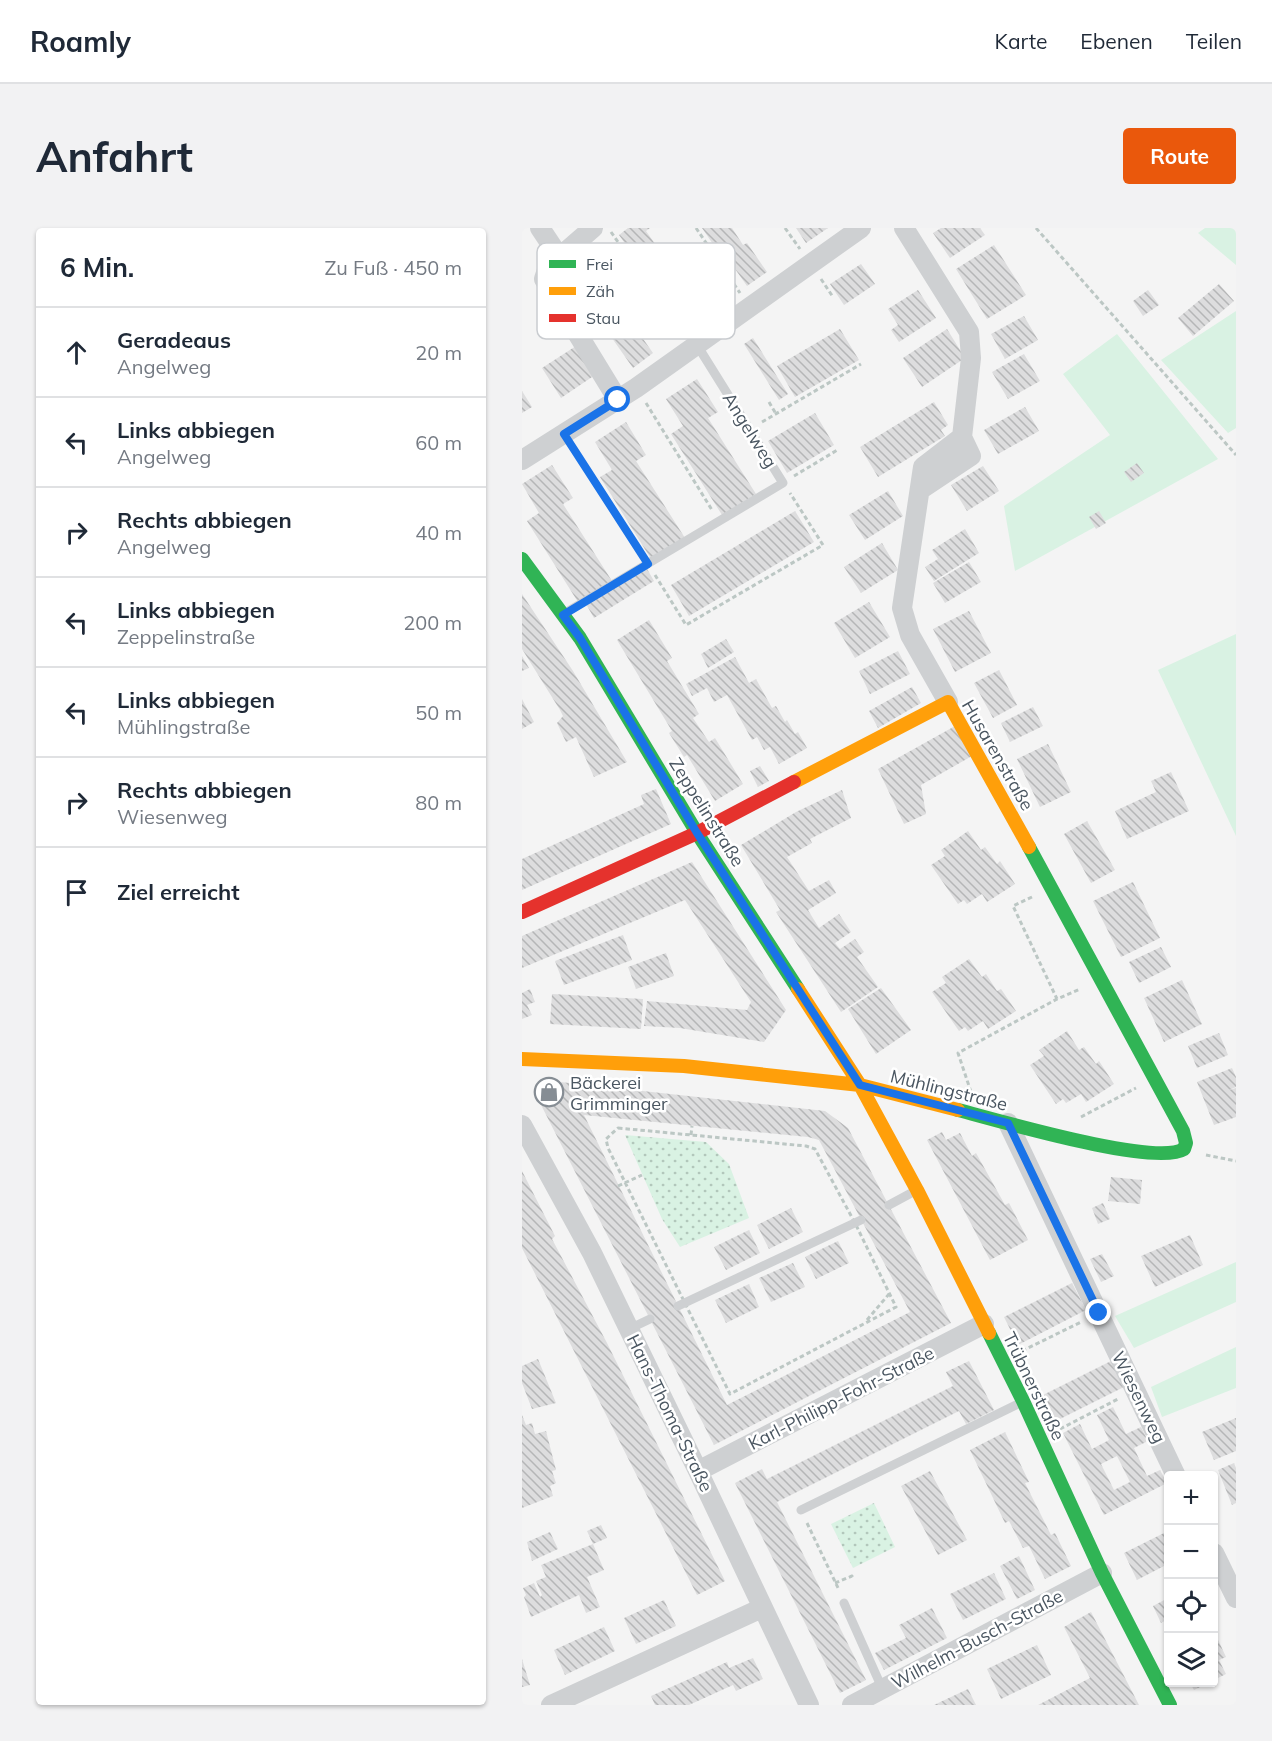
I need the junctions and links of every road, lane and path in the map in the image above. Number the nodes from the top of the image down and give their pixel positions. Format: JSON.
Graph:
{"nodes":[{"id":1,"x":540,"y":228,"type":"edge"},
{"id":2,"x":593,"y":228,"type":"edge"},
{"id":3,"x":608,"y":228,"type":"edge"},
{"id":4,"x":696,"y":228,"type":"edge"},
{"id":5,"x":861,"y":228,"type":"edge"},
{"id":6,"x":904,"y":228,"type":"edge"},
{"id":7,"x":1036,"y":228,"type":"edge"},
{"id":8,"x":550,"y":243,"type":"edge"},
{"id":9,"x":576,"y":243,"type":"edge"},
{"id":10,"x":619,"y":243,"type":"edge"},
{"id":11,"x":706,"y":243,"type":"edge"},
{"id":12,"x":735,"y":286,"type":"edge"},
{"id":13,"x":749,"y":307,"type":"junction"},
{"id":14,"x":735,"y":317,"type":"edge"},
{"id":15,"x":581,"y":339,"type":"edge"},
{"id":16,"x":690,"y":339,"type":"edge"},
{"id":17,"x":705,"y":339,"type":"edge"},
{"id":18,"x":695,"y":346,"type":"junction"},
{"id":19,"x":861,"y":364,"type":"dead end"},
{"id":20,"x":636,"y":388,"type":"junction"},
{"id":21,"x":618,"y":400,"type":"junction"},
{"id":22,"x":769,"y":402,"type":"dead end"},
{"id":23,"x":776,"y":414,"type":"junction"},
{"id":24,"x":750,"y":429,"type":"junction"},
{"id":25,"x":564,"y":434,"type":"junction"},
{"id":26,"x":839,"y":449,"type":"dead end"},
{"id":27,"x":1236,"y":455,"type":"edge"},
{"id":28,"x":811,"y":459,"type":"dead end"},
{"id":29,"x":522,"y":460,"type":"edge"},
{"id":30,"x":814,"y":464,"type":"junction"},
{"id":31,"x":783,"y":483,"type":"junction"},
{"id":32,"x":719,"y":521,"type":"junction"},
{"id":33,"x":522,"y":559,"type":"edge"},
{"id":34,"x":648,"y":564,"type":"junction"},
{"id":35,"x":563,"y":615,"type":"junction"},
{"id":36,"x":948,"y":702,"type":"junction"},
{"id":37,"x":697,"y":833,"type":"junction"},
{"id":38,"x":1051,"y":888,"type":"junction"},
{"id":39,"x":522,"y":912,"type":"edge"},
{"id":40,"x":1102,"y":980,"type":"junction"},
{"id":41,"x":1057,"y":999,"type":"junction"},
{"id":42,"x":522,"y":1059,"type":"edge"},
{"id":43,"x":1154,"y":1079,"type":"junction"},
{"id":44,"x":860,"y":1085,"type":"junction"},
{"id":45,"x":979,"y":1117,"type":"junction"},
{"id":46,"x":1078,"y":1118,"type":"dead end"},
{"id":47,"x":1008,"y":1123,"type":"junction"},
{"id":48,"x":522,"y":1125,"type":"edge"},
{"id":49,"x":692,"y":1126,"type":"dead end"},
{"id":50,"x":691,"y":1135,"type":"junction"},
{"id":51,"x":1184,"y":1149,"type":"junction"},
{"id":52,"x":1236,"y":1161,"type":"edge"},
{"id":53,"x":642,"y":1174,"type":"dead end"},
{"id":54,"x":625,"y":1183,"type":"junction"},
{"id":55,"x":618,"y":1186,"type":"dead end"},
{"id":56,"x":917,"y":1190,"type":"junction"},
{"id":57,"x":889,"y":1205,"type":"dead end"},
{"id":58,"x":858,"y":1221,"type":"junction"},
{"id":59,"x":890,"y":1294,"type":"junction"},
{"id":60,"x":681,"y":1305,"type":"junction"},
{"id":61,"x":1099,"y":1313,"type":"junction"},
{"id":62,"x":650,"y":1319,"type":"dead end"},
{"id":63,"x":866,"y":1322,"type":"junction"},
{"id":64,"x":984,"y":1324,"type":"junction"},
{"id":65,"x":629,"y":1329,"type":"junction"},
{"id":66,"x":1002,"y":1360,"type":"junction"},
{"id":67,"x":1136,"y":1391,"type":"junction"},
{"id":68,"x":1023,"y":1401,"type":"junction"},
{"id":69,"x":1040,"y":1438,"type":"junction"},
{"id":70,"x":698,"y":1471,"type":"junction"},
{"id":71,"x":1174,"y":1471,"type":"edge"},
{"id":72,"x":801,"y":1510,"type":"joint"},
{"id":73,"x":1218,"y":1561,"type":"edge"},
{"id":74,"x":1102,"y":1573,"type":"junction"},
{"id":75,"x":853,"y":1579,"type":"dead end"},
{"id":76,"x":836,"y":1583,"type":"junction"},
{"id":77,"x":1236,"y":1598,"type":"edge"},
{"id":78,"x":844,"y":1603,"type":"joint"},
{"id":79,"x":762,"y":1608,"type":"junction"},
{"id":80,"x":882,"y":1688,"type":"junction"},
{"id":81,"x":550,"y":1705,"type":"edge"},
{"id":82,"x":809,"y":1705,"type":"edge"},
{"id":83,"x":852,"y":1705,"type":"edge"},
{"id":84,"x":1170,"y":1705,"type":"edge"}],
"edges":[{"from":1,"to":8,"type":"street"},
{"from":2,"to":9,"type":"street"},
{"from":3,"to":10,"type":"path"},
{"from":4,"to":11,"type":"path"},
{"from":5,"to":13,"type":"street"},
{"from":6,"to":36,"type":"street"},
{"from":7,"to":27,"type":"path"},
{"from":12,"to":13,"type":"path"},
{"from":13,"to":14,"type":"street"},
{"from":15,"to":21,"type":"street"},
{"from":16,"to":18,"type":"path"},
{"from":17,"to":18,"type":"street"},
{"from":18,"to":20,"type":"street"},
{"from":18,"to":24,"type":"lane","name":"Angelweg"},
{"from":19,"to":23,"type":"path"},
{"from":20,"to":21,"type":"street"},
{"from":20,"to":32,"type":"path"},
{"from":21,"to":25,"type":"street"},
{"from":22,"to":23,"type":"path"},
{"from":23,"to":24,"type":"path"},
{"from":24,"to":31,"type":"lane","name":"Angelweg"},
{"from":25,"to":29,"type":"street"},
{"from":25,"to":34,"type":"path"},
{"from":26,"to":30,"type":"path"},
{"from":28,"to":30,"type":"path"},
{"from":30,"to":31,"type":"path"},
{"from":31,"to":32,"type":"lane","name":"Angelweg"},
{"from":31,"to":34,"type":"path"},
{"from":32,"to":34,"type":"lane","name":"Angelweg"},
{"from":33,"to":35,"type":"street","name":"Zeppelinstraße"},
{"from":34,"to":35,"type":"lane","name":"Angelweg"},
{"from":35,"to":37,"type":"street","name":"Zeppelinstraße"},
{"from":36,"to":37,"type":"street","name":"Husarenstraße"},
{"from":36,"to":38,"type":"street","name":"Husarenstraße"},
{"from":37,"to":39,"type":"street","name":"Husarenstraße"},
{"from":37,"to":44,"type":"street","name":"Zeppelinstraße"},
{"from":38,"to":40,"type":"street","name":"Husarenstraße"},
{"from":38,"to":41,"type":"path"},
{"from":40,"to":41,"type":"path"},
{"from":40,"to":43,"type":"street","name":"Husarenstraße"},
{"from":41,"to":45,"type":"path"},
{"from":42,"to":44,"type":"street","name":"Mühlingstraße"},
{"from":43,"to":46,"type":"path"},
{"from":43,"to":51,"type":"street","name":"Husarenstraße"},
{"from":44,"to":45,"type":"street","name":"Mühlingstraße"},
{"from":44,"to":56,"type":"street","name":"Trübnerstraße"},
{"from":45,"to":47,"type":"street","name":"Mühlingstraße"},
{"from":47,"to":51,"type":"street","name":"Mühlingstraße"},
{"from":47,"to":61,"type":"street","name":"Wiesenweg"},
{"from":48,"to":65,"type":"street","name":"Hans-Thoma-Straße"},
{"from":49,"to":50,"type":"path"},
{"from":50,"to":54,"type":"path"},
{"from":50,"to":58,"type":"path"},
{"from":51,"to":52,"type":"path"},
{"from":53,"to":54,"type":"path"},
{"from":54,"to":55,"type":"path"},
{"from":54,"to":60,"type":"path"},
{"from":56,"to":57,"type":"lane"},
{"from":56,"to":64,"type":"street","name":"Trübnerstraße"},
{"from":58,"to":59,"type":"path"},
{"from":58,"to":60,"type":"lane"},
{"from":59,"to":63,"type":"path"},
{"from":59,"to":63,"type":"path"},
{"from":60,"to":63,"type":"path"},
{"from":61,"to":66,"type":"path"},
{"from":61,"to":67,"type":"street","name":"Wiesenweg"},
{"from":62,"to":65,"type":"lane"},
{"from":64,"to":66,"type":"street","name":"Trübnerstraße"},
{"from":64,"to":70,"type":"street","name":"Karl-Philipp-Fohr-Straße"},
{"from":65,"to":70,"type":"street","name":"Hans-Thoma-Straße"},
{"from":66,"to":68,"type":"street","name":"Trübnerstraße"},
{"from":67,"to":69,"type":"path"},
{"from":67,"to":71,"type":"street","name":"Wiesenweg"},
{"from":68,"to":69,"type":"street","name":"Trübnerstraße"},
{"from":68,"to":72,"type":"lane"},
{"from":69,"to":74,"type":"street","name":"Trübnerstraße"},
{"from":70,"to":79,"type":"street","name":"Hans-Thoma-Straße"},
{"from":72,"to":76,"type":"path"},
{"from":73,"to":77,"type":"street"},
{"from":74,"to":80,"type":"street","name":"Wilhelm-Busch-Straße"},
{"from":74,"to":84,"type":"street","name":"Trübnerstraße"},
{"from":75,"to":76,"type":"path"},
{"from":76,"to":78,"type":"path"},
{"from":78,"to":80,"type":"lane"},
{"from":79,"to":81,"type":"street"},
{"from":79,"to":82,"type":"street","name":"Hans-Thoma-Straße"},
{"from":80,"to":83,"type":"street","name":"Wilhelm-Busch-Straße"}]}
